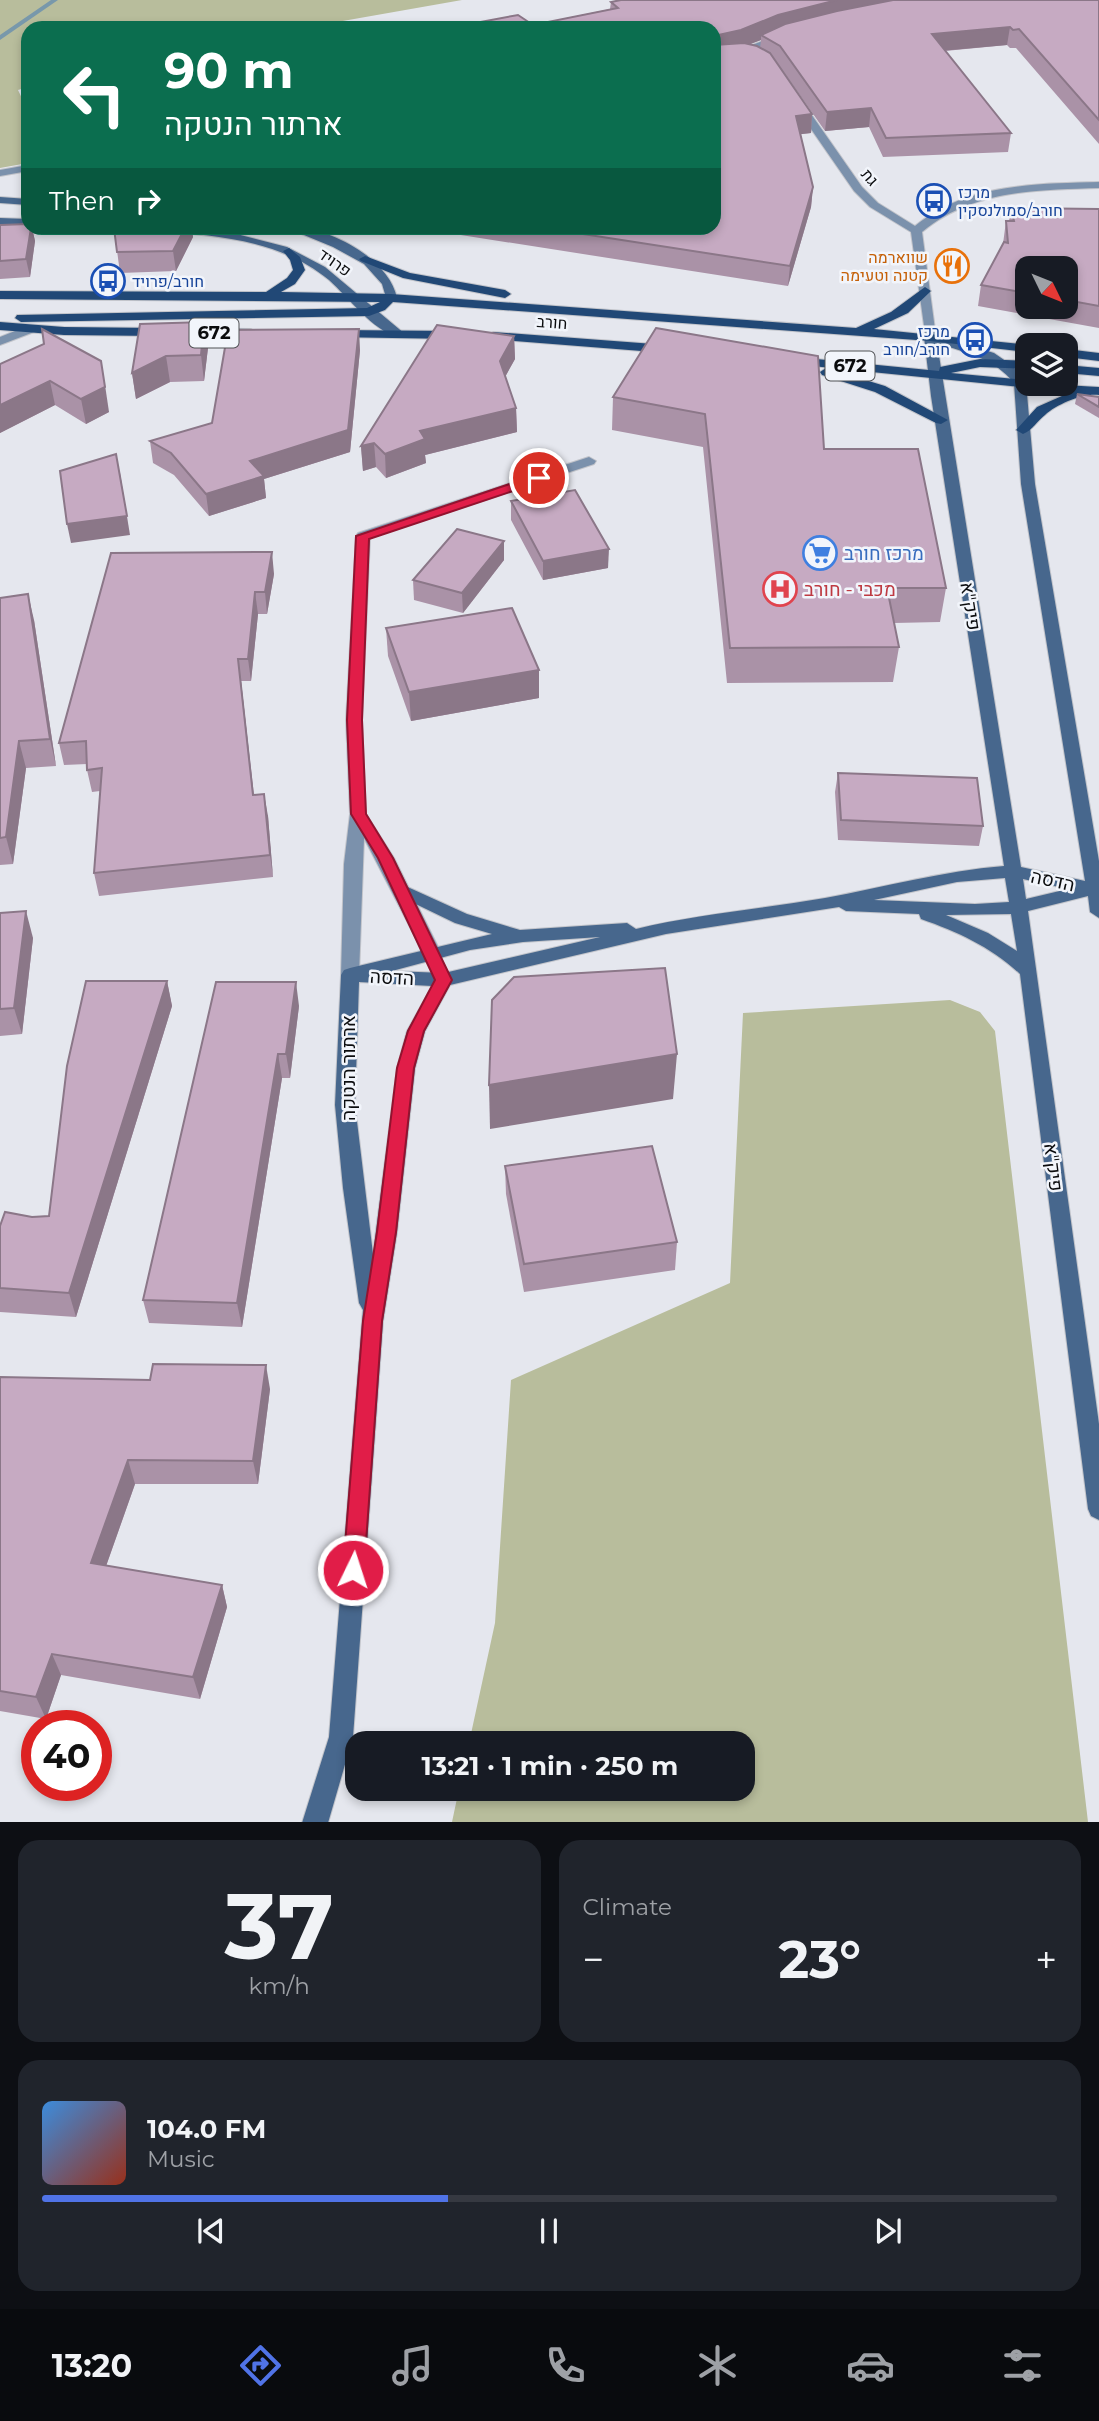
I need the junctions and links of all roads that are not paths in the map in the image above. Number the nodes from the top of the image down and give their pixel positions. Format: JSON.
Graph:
{"nodes":[{"id":1,"x":790,"y":35,"type":"edge"},
{"id":2,"x":743,"y":54,"type":"junction"},
{"id":3,"x":721,"y":58,"type":"edge"},
{"id":4,"x":763,"y":60,"type":"edge"},
{"id":5,"x":788,"y":90,"type":"edge"},
{"id":6,"x":21,"y":169,"type":"edge"},
{"id":7,"x":0,"y":173,"type":"edge"},
{"id":8,"x":1099,"y":185,"type":"edge"},
{"id":9,"x":0,"y":200,"type":"edge"},
{"id":10,"x":21,"y":202,"type":"edge"},
{"id":11,"x":0,"y":221,"type":"edge"},
{"id":12,"x":21,"y":222,"type":"edge"},
{"id":13,"x":916,"y":231,"type":"junction"},
{"id":14,"x":225,"y":235,"type":"edge"},
{"id":15,"x":315,"y":235,"type":"edge"},
{"id":16,"x":289,"y":251,"type":"junction"},
{"id":17,"x":365,"y":259,"type":"junction"},
{"id":18,"x":925,"y":291,"type":"junction"},
{"id":19,"x":267,"y":294,"type":"junction"},
{"id":20,"x":0,"y":295,"type":"edge"},
{"id":21,"x":353,"y":296,"type":"junction"},
{"id":22,"x":391,"y":298,"type":"junction"},
{"id":23,"x":369,"y":312,"type":"junction"},
{"id":24,"x":619,"y":313,"type":"junction"},
{"id":25,"x":0,"y":319,"type":"edge"},
{"id":26,"x":0,"y":326,"type":"edge"},
{"id":27,"x":30,"y":329,"type":"junction"},
{"id":28,"x":854,"y":333,"type":"junction"},
{"id":29,"x":263,"y":334,"type":"edge"},
{"id":30,"x":317,"y":334,"type":"edge"},
{"id":31,"x":399,"y":334,"type":"junction"},
{"id":32,"x":930,"y":337,"type":"junction"},
{"id":33,"x":0,"y":341,"type":"edge"},
{"id":34,"x":1015,"y":347,"type":"edge"},
{"id":35,"x":686,"y":351,"type":"edge"},
{"id":36,"x":1078,"y":354,"type":"edge"},
{"id":37,"x":1099,"y":357,"type":"edge"},
{"id":38,"x":1002,"y":362,"type":"junction"},
{"id":39,"x":1015,"y":364,"type":"edge"},
{"id":40,"x":1078,"y":370,"type":"edge"},
{"id":41,"x":1099,"y":372,"type":"edge"},
{"id":42,"x":934,"y":374,"type":"junction"},
{"id":43,"x":1015,"y":377,"type":"edge"},
{"id":44,"x":1015,"y":382,"type":"edge"},
{"id":45,"x":1093,"y":391,"type":"edge"},
{"id":46,"x":1021,"y":396,"type":"edge"},
{"id":47,"x":941,"y":420,"type":"junction"},
{"id":48,"x":1023,"y":430,"type":"junction"},
{"id":49,"x":589,"y":461,"type":"dead end"},
{"id":50,"x":358,"y":814,"type":"junction"},
{"id":51,"x":1013,"y":872,"type":"junction"},
{"id":52,"x":1096,"y":889,"type":"junction"},
{"id":53,"x":401,"y":890,"type":"junction"},
{"id":54,"x":826,"y":904,"type":"junction"},
{"id":55,"x":1019,"y":908,"type":"junction"},
{"id":56,"x":911,"y":909,"type":"junction"},
{"id":57,"x":1099,"y":912,"type":"edge"},
{"id":58,"x":666,"y":928,"type":"junction"},
{"id":59,"x":523,"y":936,"type":"junction"},
{"id":60,"x":432,"y":953,"type":"junction"},
{"id":61,"x":1029,"y":971,"type":"junction"},
{"id":62,"x":349,"y":975,"type":"junction"},
{"id":63,"x":444,"y":980,"type":"junction"},
{"id":64,"x":372,"y":1321,"type":"junction"},
{"id":65,"x":1099,"y":1509,"type":"edge"},
{"id":66,"x":315,"y":1822,"type":"edge"}],
"edges":[{"from":1,"to":2,"type":"street"},
{"from":2,"to":3,"type":"street"},
{"from":2,"to":4,"type":"street"},
{"from":5,"to":13,"type":"street","name":"גת"},
{"from":6,"to":7,"type":"street"},
{"from":8,"to":13,"type":"street"},
{"from":9,"to":10,"type":"main road"},
{"from":11,"to":12,"type":"main road"},
{"from":13,"to":18,"type":"street"},
{"from":14,"to":16,"type":"main road","name":"פרויד"},
{"from":15,"to":17,"type":"main road","name":"פרויד"},
{"from":16,"to":19,"type":"main road"},
{"from":16,"to":21,"type":"main road","name":"פרויד"},
{"from":17,"to":22,"type":"main road","name":"פרויד"},
{"from":17,"to":24,"type":"main road"},
{"from":18,"to":28,"type":"main road"},
{"from":18,"to":32,"type":"street"},
{"from":19,"to":20,"type":"main road","name":"חורב","number":"672"},
{"from":19,"to":21,"type":"main road","name":"חורב","number":"672"},
{"from":21,"to":22,"type":"main road","name":"חורב","number":"672"},
{"from":21,"to":23,"type":"main road","name":"פרויד"},
{"from":22,"to":23,"type":"main road"},
{"from":22,"to":24,"type":"main road","name":"חורב","number":"672"},
{"from":23,"to":25,"type":"main road"},
{"from":23,"to":31,"type":"main road","name":"פרויד"},
{"from":24,"to":28,"type":"main road","name":"חורב","number":"672"},
{"from":26,"to":27,"type":"main road","number":"672"},
{"from":27,"to":29,"type":"main road","number":"672"},
{"from":27,"to":33,"type":"street"},
{"from":28,"to":32,"type":"main road","name":"חורב","number":"672"},
{"from":30,"to":31,"type":"main road","name":"חורב"},
{"from":31,"to":35,"type":"main road","name":"חורב"},
{"from":32,"to":34,"type":"main road","name":"חורב","number":"672"},
{"from":32,"to":38,"type":"main road"},
{"from":32,"to":42,"type":"main road","name":"פיק\"א"},
{"from":36,"to":37,"type":"main road"},
{"from":38,"to":39,"type":"main road"},
{"from":38,"to":42,"type":"main road"},
{"from":38,"to":43,"type":"main road"},
{"from":40,"to":41,"type":"main road"},
{"from":42,"to":44,"type":"main road","number":"672"},
{"from":42,"to":47,"type":"main road","name":"פיק\"א"},
{"from":42,"to":47,"type":"main road","number":"672"},
{"from":45,"to":48,"type":"main road"},
{"from":46,"to":48,"type":"main road"},
{"from":47,"to":51,"type":"main road","name":"פיק\"א"},
{"from":48,"to":52,"type":"main road"},
{"from":49,"to":50,"type":"street","name":"ארתור הנטקה"},
{"from":50,"to":53,"type":"street"},
{"from":50,"to":62,"type":"street","name":"ארתור הנטקה"},
{"from":51,"to":52,"type":"main road","name":"הדסה"},
{"from":51,"to":54,"type":"main road","name":"הדסה"},
{"from":51,"to":55,"type":"main road","name":"פיק\"א"},
{"from":52,"to":55,"type":"main road","name":"הדסה"},
{"from":52,"to":57,"type":"main road"},
{"from":53,"to":59,"type":"main road"},
{"from":53,"to":60,"type":"street"},
{"from":54,"to":56,"type":"main road","name":"הדסה"},
{"from":54,"to":58,"type":"main road","name":"הדסה"},
{"from":55,"to":56,"type":"main road","name":"הדסה"},
{"from":55,"to":61,"type":"main road","name":"פיק\"א"},
{"from":56,"to":61,"type":"main road"},
{"from":58,"to":59,"type":"main road","name":"הדסה"},
{"from":58,"to":63,"type":"main road","name":"הדסה"},
{"from":59,"to":60,"type":"main road","name":"הדסה"},
{"from":60,"to":62,"type":"main road","name":"הדסה"},
{"from":60,"to":63,"type":"main road"},
{"from":61,"to":65,"type":"main road","name":"פיק\"א"},
{"from":62,"to":63,"type":"main road","name":"הדסה"},
{"from":62,"to":64,"type":"main road","name":"ארתור הנטקה"},
{"from":63,"to":64,"type":"main road","name":"ארתור הנטקה"},
{"from":64,"to":66,"type":"main road","name":"ארתור הנטקה"}]}
